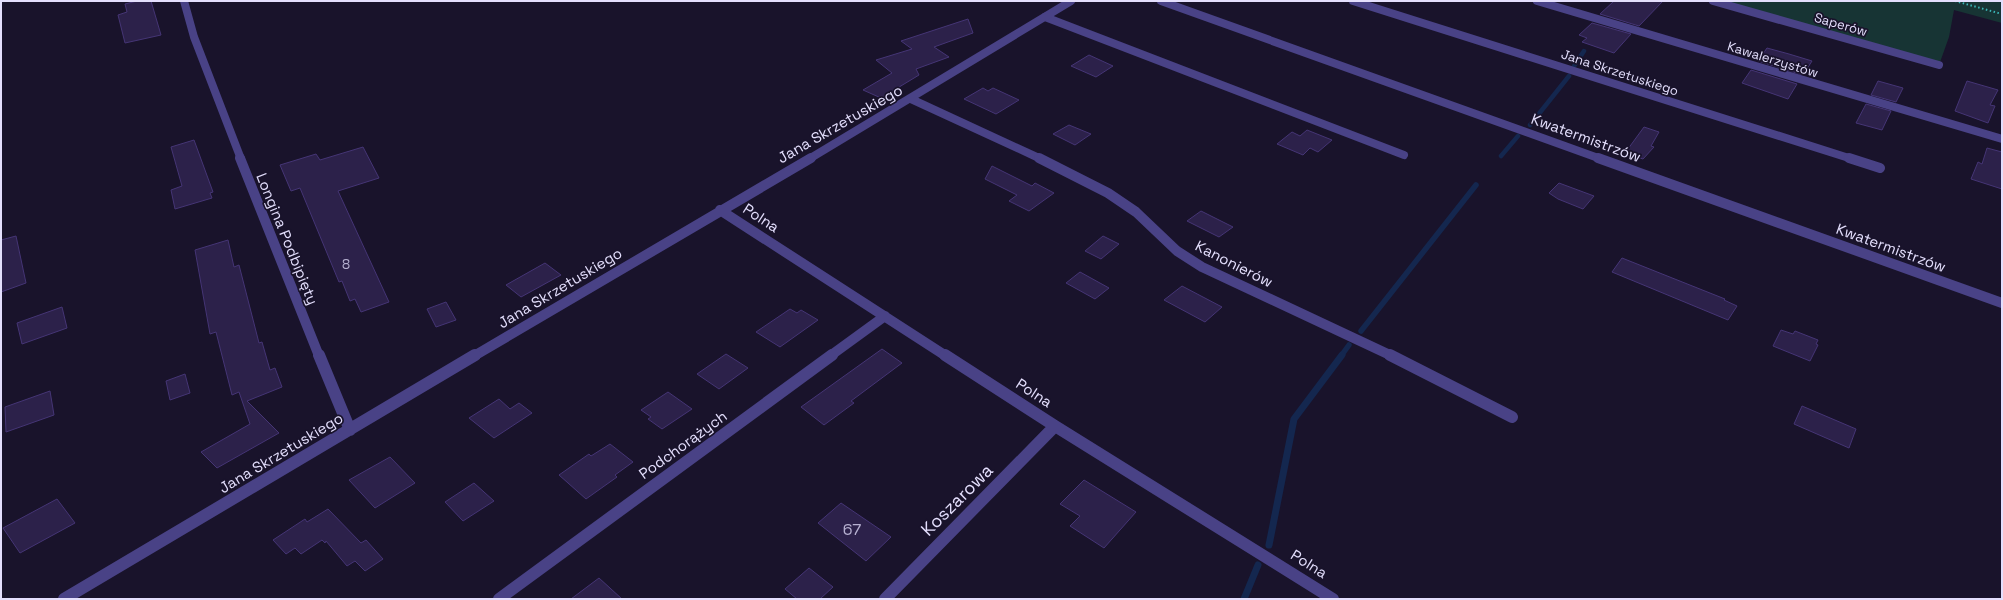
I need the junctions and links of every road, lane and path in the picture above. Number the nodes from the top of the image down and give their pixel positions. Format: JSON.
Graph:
{"nodes":[{"id":1,"x":184,"y":1,"type":"edge"},
{"id":2,"x":1071,"y":1,"type":"edge"},
{"id":3,"x":1161,"y":1,"type":"edge"},
{"id":4,"x":1353,"y":1,"type":"edge"},
{"id":5,"x":1538,"y":1,"type":"edge"},
{"id":6,"x":1713,"y":1,"type":"edge"},
{"id":7,"x":1955,"y":1,"type":"edge"},
{"id":8,"x":2002,"y":14,"type":"edge"},
{"id":9,"x":1045,"y":17,"type":"junction"},
{"id":10,"x":1939,"y":65,"type":"dead end"},
{"id":11,"x":911,"y":99,"type":"junction"},
{"id":12,"x":2002,"y":139,"type":"edge"},
{"id":13,"x":1404,"y":155,"type":"dead end"},
{"id":14,"x":1880,"y":168,"type":"dead end"},
{"id":15,"x":720,"y":210,"type":"junction"},
{"id":16,"x":2002,"y":303,"type":"edge"},
{"id":17,"x":885,"y":316,"type":"junction"},
{"id":18,"x":1512,"y":417,"type":"dead end"},
{"id":19,"x":1055,"y":426,"type":"junction"},
{"id":20,"x":350,"y":430,"type":"junction"},
{"id":21,"x":64,"y":599,"type":"edge"},
{"id":22,"x":499,"y":599,"type":"edge"},
{"id":23,"x":885,"y":599,"type":"edge"},
{"id":24,"x":1333,"y":599,"type":"edge"}],
"edges":[{"from":1,"to":20,"type":"street","name":"Longina Podbipięty"},
{"from":2,"to":9,"type":"street","name":"Jana Skrzetuskiego"},
{"from":3,"to":16,"type":"street","name":"Kwatermistrzów"},
{"from":4,"to":14,"type":"street","name":"Jana Skrzetuskiego"},
{"from":5,"to":12,"type":"street","name":"Kawalerzystów"},
{"from":6,"to":10,"type":"street","name":"Saperów"},
{"from":7,"to":8,"type":"path"},
{"from":9,"to":11,"type":"street","name":"Jana Skrzetuskiego"},
{"from":9,"to":13,"type":"street"},
{"from":11,"to":15,"type":"street","name":"Jana Skrzetuskiego"},
{"from":11,"to":18,"type":"street","name":"Kanonierów"},
{"from":15,"to":17,"type":"street","name":"Polna"},
{"from":15,"to":20,"type":"street","name":"Jana Skrzetuskiego"},
{"from":17,"to":19,"type":"street","name":"Polna"},
{"from":17,"to":22,"type":"street","name":"Podchorążych"},
{"from":19,"to":23,"type":"street","name":"Koszarowa"},
{"from":19,"to":24,"type":"street","name":"Polna"},
{"from":20,"to":21,"type":"street","name":"Jana Skrzetuskiego"}]}
